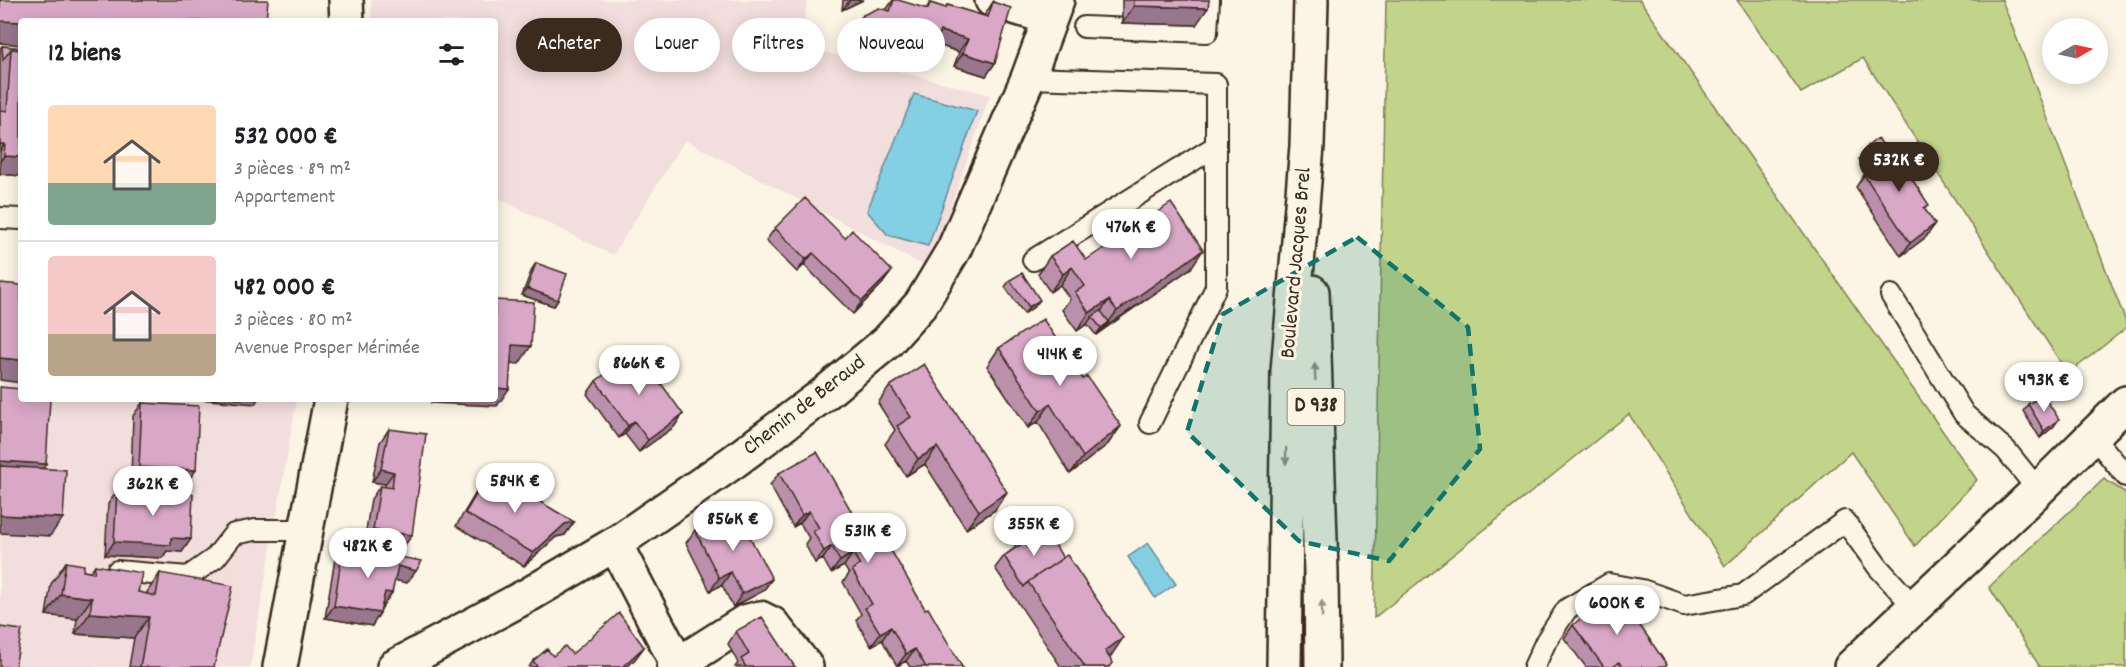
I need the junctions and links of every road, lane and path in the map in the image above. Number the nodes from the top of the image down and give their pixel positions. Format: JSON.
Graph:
{"nodes":[{"id":1,"x":346,"y":0,"type":"edge"},
{"id":2,"x":992,"y":0,"type":"edge"},
{"id":3,"x":1209,"y":0,"type":"edge"},
{"id":4,"x":1311,"y":0,"type":"edge"},
{"id":5,"x":1053,"y":9,"type":"edge"},
{"id":6,"x":347,"y":18,"type":"edge"},
{"id":7,"x":1084,"y":27,"type":"dead end"},
{"id":8,"x":1028,"y":78,"type":"junction"},
{"id":9,"x":1216,"y":146,"type":"junction"},
{"id":10,"x":1307,"y":146,"type":"junction"},
{"id":11,"x":0,"y":218,"type":"edge"},
{"id":12,"x":18,"y":219,"type":"edge"},
{"id":13,"x":1033,"y":260,"type":"dead end"},
{"id":14,"x":1891,"y":295,"type":"dead end"},
{"id":15,"x":330,"y":402,"type":"edge"},
{"id":16,"x":2126,"y":403,"type":"edge"},
{"id":17,"x":1150,"y":423,"type":"dead end"},
{"id":18,"x":2094,"y":436,"type":"junction"},
{"id":19,"x":2126,"y":476,"type":"edge"},
{"id":20,"x":2038,"y":490,"type":"junction"},
{"id":21,"x":306,"y":530,"type":"junction"},
{"id":22,"x":615,"y":543,"type":"junction"},
{"id":23,"x":98,"y":570,"type":"edge"},
{"id":24,"x":1284,"y":604,"type":"junction"},
{"id":25,"x":1914,"y":607,"type":"junction"},
{"id":26,"x":677,"y":666,"type":"edge"},
{"id":27,"x":280,"y":667,"type":"edge"},
{"id":28,"x":394,"y":667,"type":"edge"},
{"id":29,"x":806,"y":667,"type":"edge"},
{"id":30,"x":1284,"y":667,"type":"edge"},
{"id":31,"x":1295,"y":667,"type":"edge"},
{"id":32,"x":1322,"y":667,"type":"edge"},
{"id":33,"x":1534,"y":667,"type":"edge"},
{"id":34,"x":1851,"y":667,"type":"edge"}],
"edges":[{"from":1,"to":6,"type":"street"},
{"from":2,"to":5,"type":"street"},
{"from":3,"to":7,"type":"lane"},
{"from":4,"to":10,"type":"street","name":"Boulevard Jacques Brel","number":"D 938"},
{"from":5,"to":8,"type":"street","name":"Chemin de Beraud"},
{"from":8,"to":9,"type":"lane"},
{"from":8,"to":22,"type":"street","name":"Chemin de Beraud"},
{"from":9,"to":13,"type":"lane"},
{"from":9,"to":17,"type":"lane"},
{"from":10,"to":24,"type":"street","name":"Boulevard Jacques Brel","number":"D 938","one_way":true},
{"from":32,"to":10,"type":"street","name":"Boulevard Jacques Brel","number":"D 938","one_way":true},
{"from":11,"to":12,"type":"lane"},
{"from":14,"to":20,"type":"lane"},
{"from":15,"to":21,"type":"street"},
{"from":16,"to":18,"type":"street"},
{"from":18,"to":19,"type":"lane"},
{"from":18,"to":20,"type":"street"},
{"from":20,"to":25,"type":"street"},
{"from":21,"to":23,"type":"lane"},
{"from":21,"to":27,"type":"street"},
{"from":22,"to":26,"type":"street"},
{"from":22,"to":28,"type":"street","name":"Chemin de Beraud"},
{"from":24,"to":30,"type":"street","name":"Boulevard Jacques Brel","number":"D 938"},
{"from":24,"to":31,"type":"street"},
{"from":25,"to":33,"type":"lane"},
{"from":25,"to":34,"type":"street"},
{"from":26,"to":29,"type":"street"}]}
